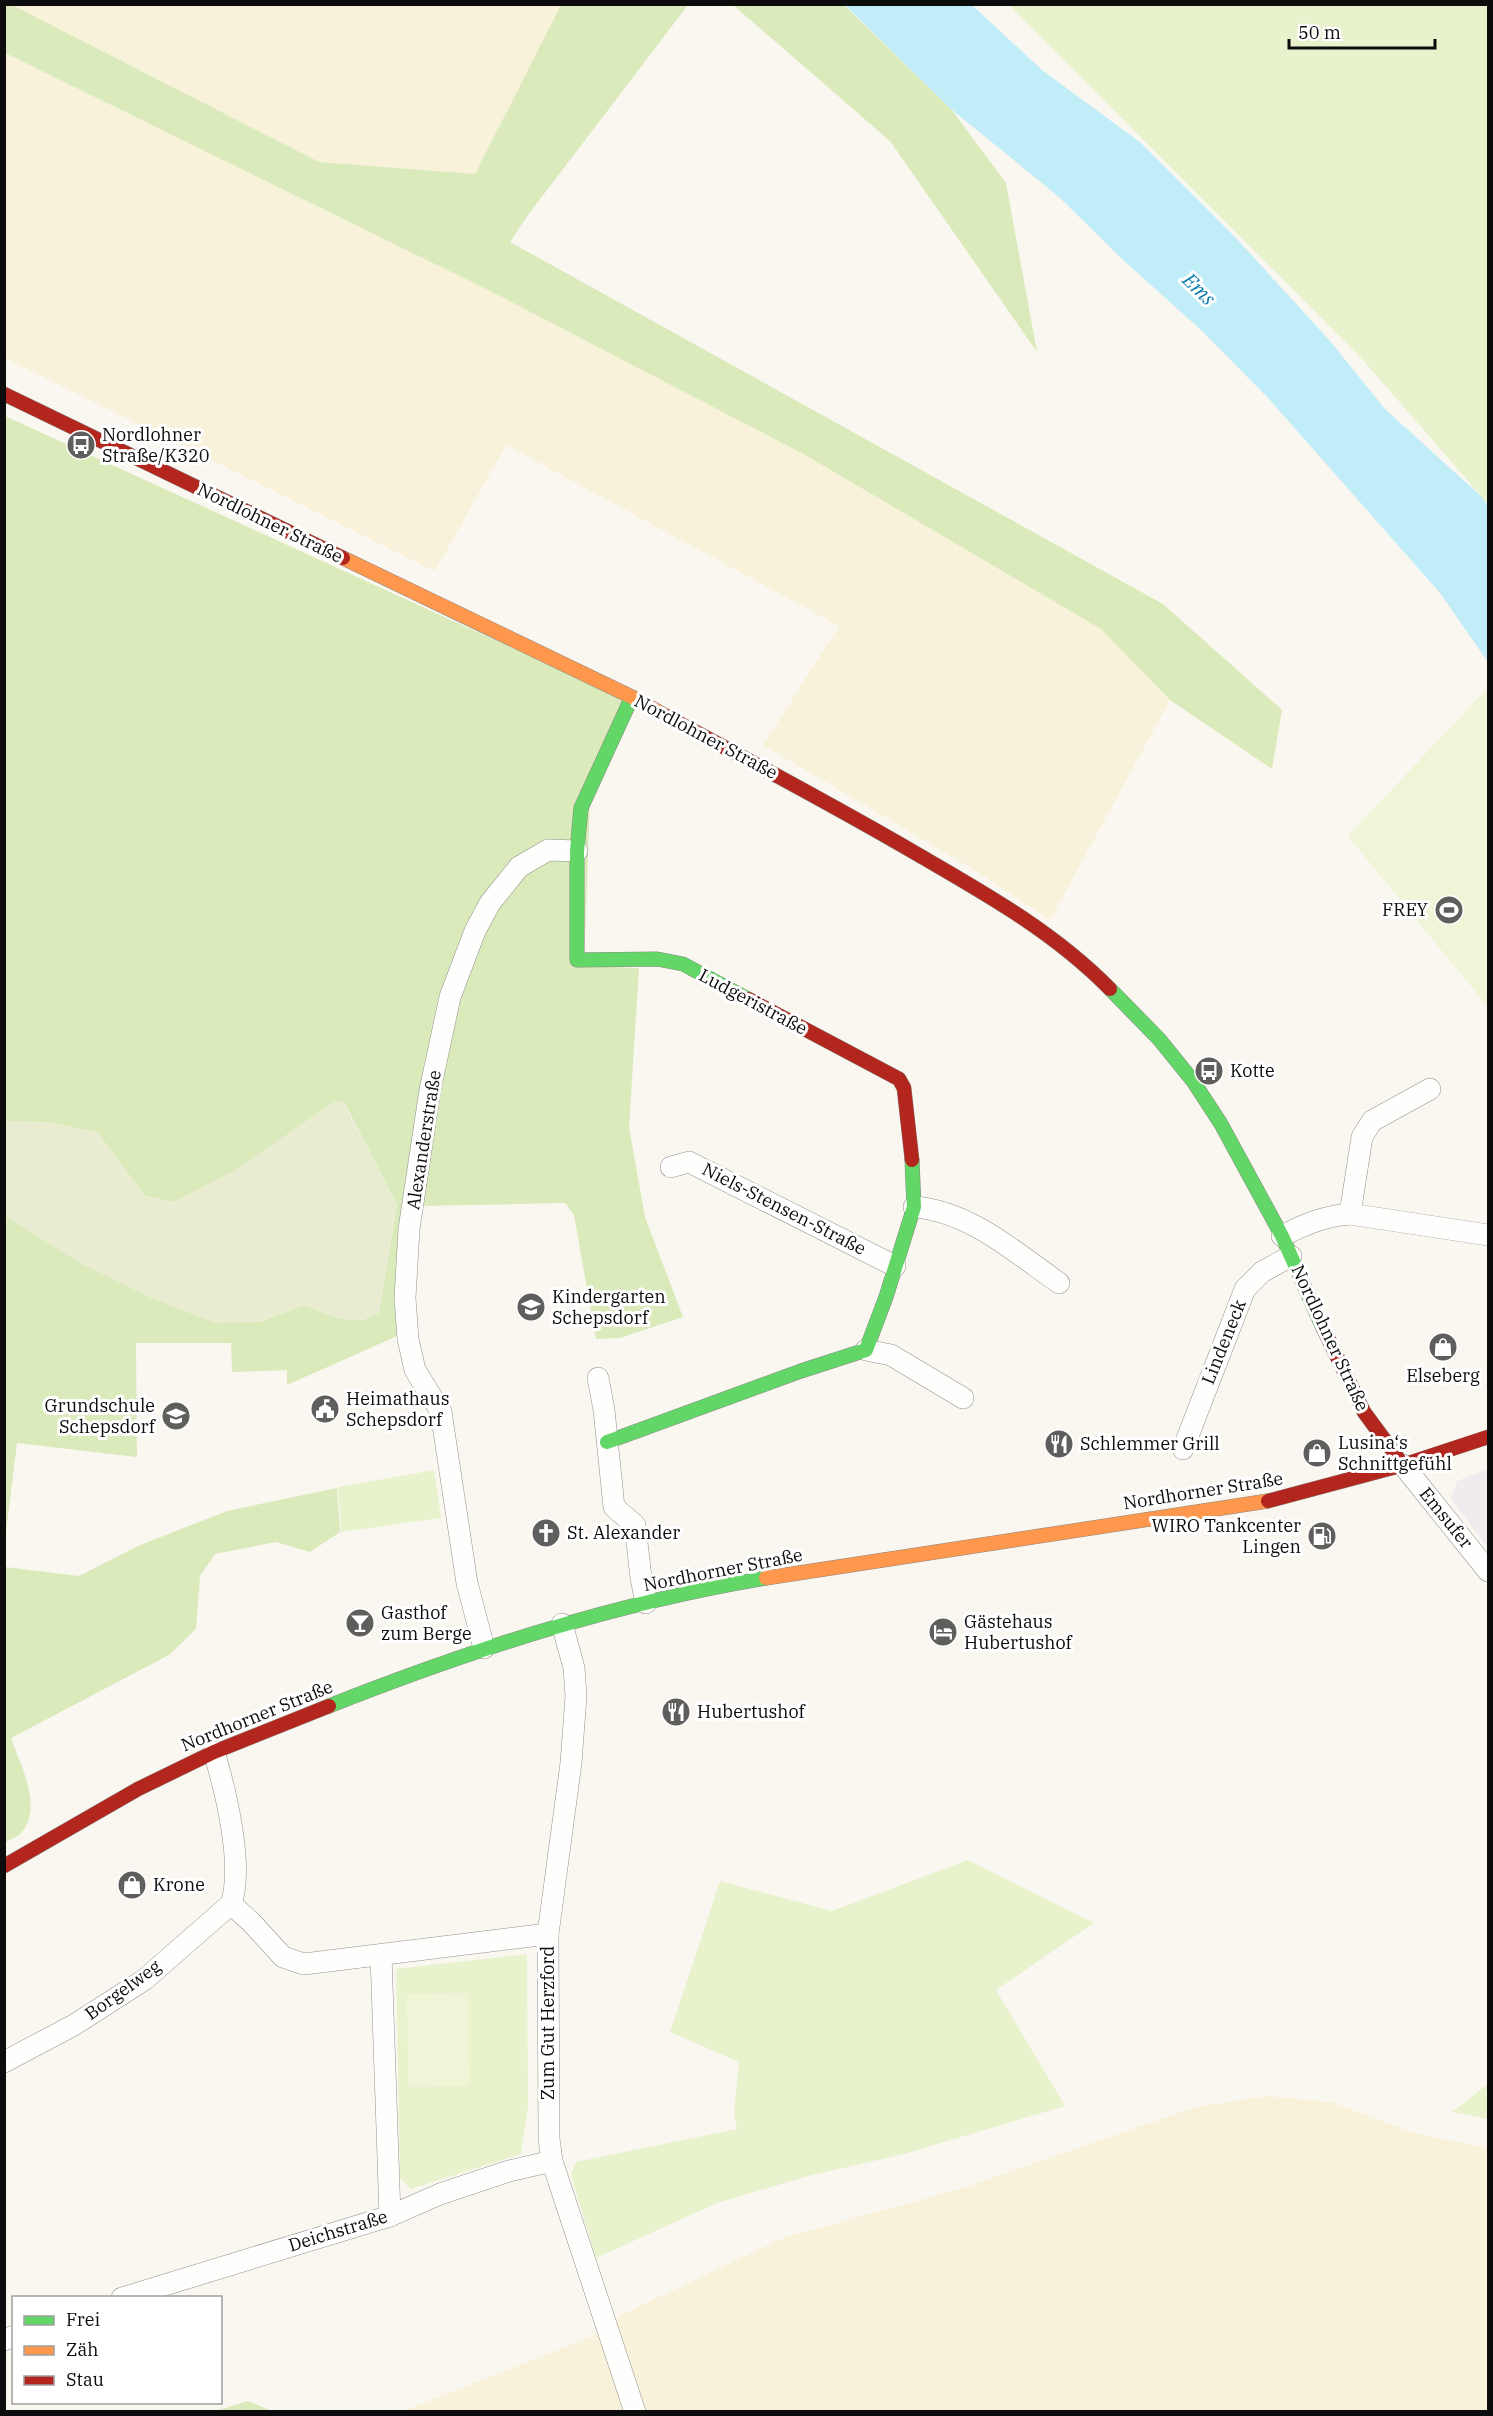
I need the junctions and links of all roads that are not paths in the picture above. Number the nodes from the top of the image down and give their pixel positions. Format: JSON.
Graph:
{"nodes":[{"id":1,"x":4,"y":394,"type":"edge"},
{"id":2,"x":632,"y":697,"type":"junction"},
{"id":3,"x":577,"y":851,"type":"junction"},
{"id":4,"x":1430,"y":1089,"type":"dead end"},
{"id":5,"x":671,"y":1167,"type":"dead end"},
{"id":6,"x":914,"y":1207,"type":"junction"},
{"id":7,"x":1350,"y":1214,"type":"junction"},
{"id":8,"x":1488,"y":1235,"type":"edge"},
{"id":9,"x":1282,"y":1236,"type":"junction"},
{"id":10,"x":1291,"y":1256,"type":"junction"},
{"id":11,"x":895,"y":1266,"type":"junction"},
{"id":12,"x":1059,"y":1283,"type":"dead end"},
{"id":13,"x":866,"y":1350,"type":"junction"},
{"id":14,"x":598,"y":1378,"type":"dead end"},
{"id":15,"x":963,"y":1398,"type":"dead end"},
{"id":16,"x":1488,"y":1437,"type":"edge"},
{"id":17,"x":607,"y":1442,"type":"junction"},
{"id":18,"x":1183,"y":1449,"type":"dead end"},
{"id":19,"x":1403,"y":1465,"type":"junction"},
{"id":20,"x":1488,"y":1571,"type":"edge"},
{"id":21,"x":646,"y":1603,"type":"junction"},
{"id":22,"x":562,"y":1624,"type":"junction"},
{"id":23,"x":484,"y":1648,"type":"junction"},
{"id":24,"x":214,"y":1752,"type":"junction"},
{"id":25,"x":4,"y":1866,"type":"edge"},
{"id":26,"x":231,"y":1904,"type":"junction"},
{"id":27,"x":548,"y":1934,"type":"junction"},
{"id":28,"x":381,"y":1955,"type":"junction"},
{"id":29,"x":4,"y":2062,"type":"edge"},
{"id":30,"x":552,"y":2160,"type":"junction"},
{"id":31,"x":390,"y":2216,"type":"junction"},
{"id":32,"x":129,"y":2296,"type":"edge"},
{"id":33,"x":635,"y":2412,"type":"edge"}],
"edges":[{"from":1,"to":2,"type":"street","name":"Nordlohner Straße"},
{"from":2,"to":3,"type":"street"},
{"from":2,"to":9,"type":"street","name":"Nordlohner Straße"},
{"from":3,"to":6,"type":"street","name":"Ludgeristraße"},
{"from":3,"to":23,"type":"street","name":"Alexanderstraße"},
{"from":4,"to":7,"type":"street"},
{"from":5,"to":11,"type":"street","name":"Niels-Stensen-Straße"},
{"from":6,"to":11,"type":"street","name":"Ludgeristraße"},
{"from":6,"to":12,"type":"street"},
{"from":7,"to":8,"type":"street"},
{"from":7,"to":9,"type":"street"},
{"from":9,"to":10,"type":"street","name":"Nordlohner Straße"},
{"from":10,"to":18,"type":"street","name":"Lindeneck"},
{"from":10,"to":19,"type":"street","name":"Nordlohner Straße"},
{"from":11,"to":13,"type":"street","name":"Ludgeristraße"},
{"from":13,"to":15,"type":"street"},
{"from":13,"to":17,"type":"street"},
{"from":14,"to":17,"type":"street"},
{"from":16,"to":19,"type":"street","name":"Nordhorner Straße"},
{"from":17,"to":21,"type":"street"},
{"from":19,"to":20,"type":"street","name":"Emsufer"},
{"from":19,"to":21,"type":"street","name":"Nordhorner Straße"},
{"from":21,"to":22,"type":"street","name":"Nordhorner Straße"},
{"from":22,"to":23,"type":"street","name":"Nordhorner Straße"},
{"from":22,"to":27,"type":"street","name":"Zum Gut Herzford"},
{"from":23,"to":24,"type":"street","name":"Nordhorner Straße"},
{"from":24,"to":25,"type":"street","name":"Nordhorner Straße"},
{"from":24,"to":26,"type":"street"},
{"from":26,"to":28,"type":"street"},
{"from":26,"to":29,"type":"street","name":"Borgelweg"},
{"from":27,"to":28,"type":"street"},
{"from":27,"to":30,"type":"street","name":"Zum Gut Herzford"},
{"from":28,"to":31,"type":"street"},
{"from":30,"to":31,"type":"street","name":"Deichstraße"},
{"from":30,"to":33,"type":"street","name":"Zum Gut Herzford"},
{"from":31,"to":32,"type":"street","name":"Deichstraße"}]}
